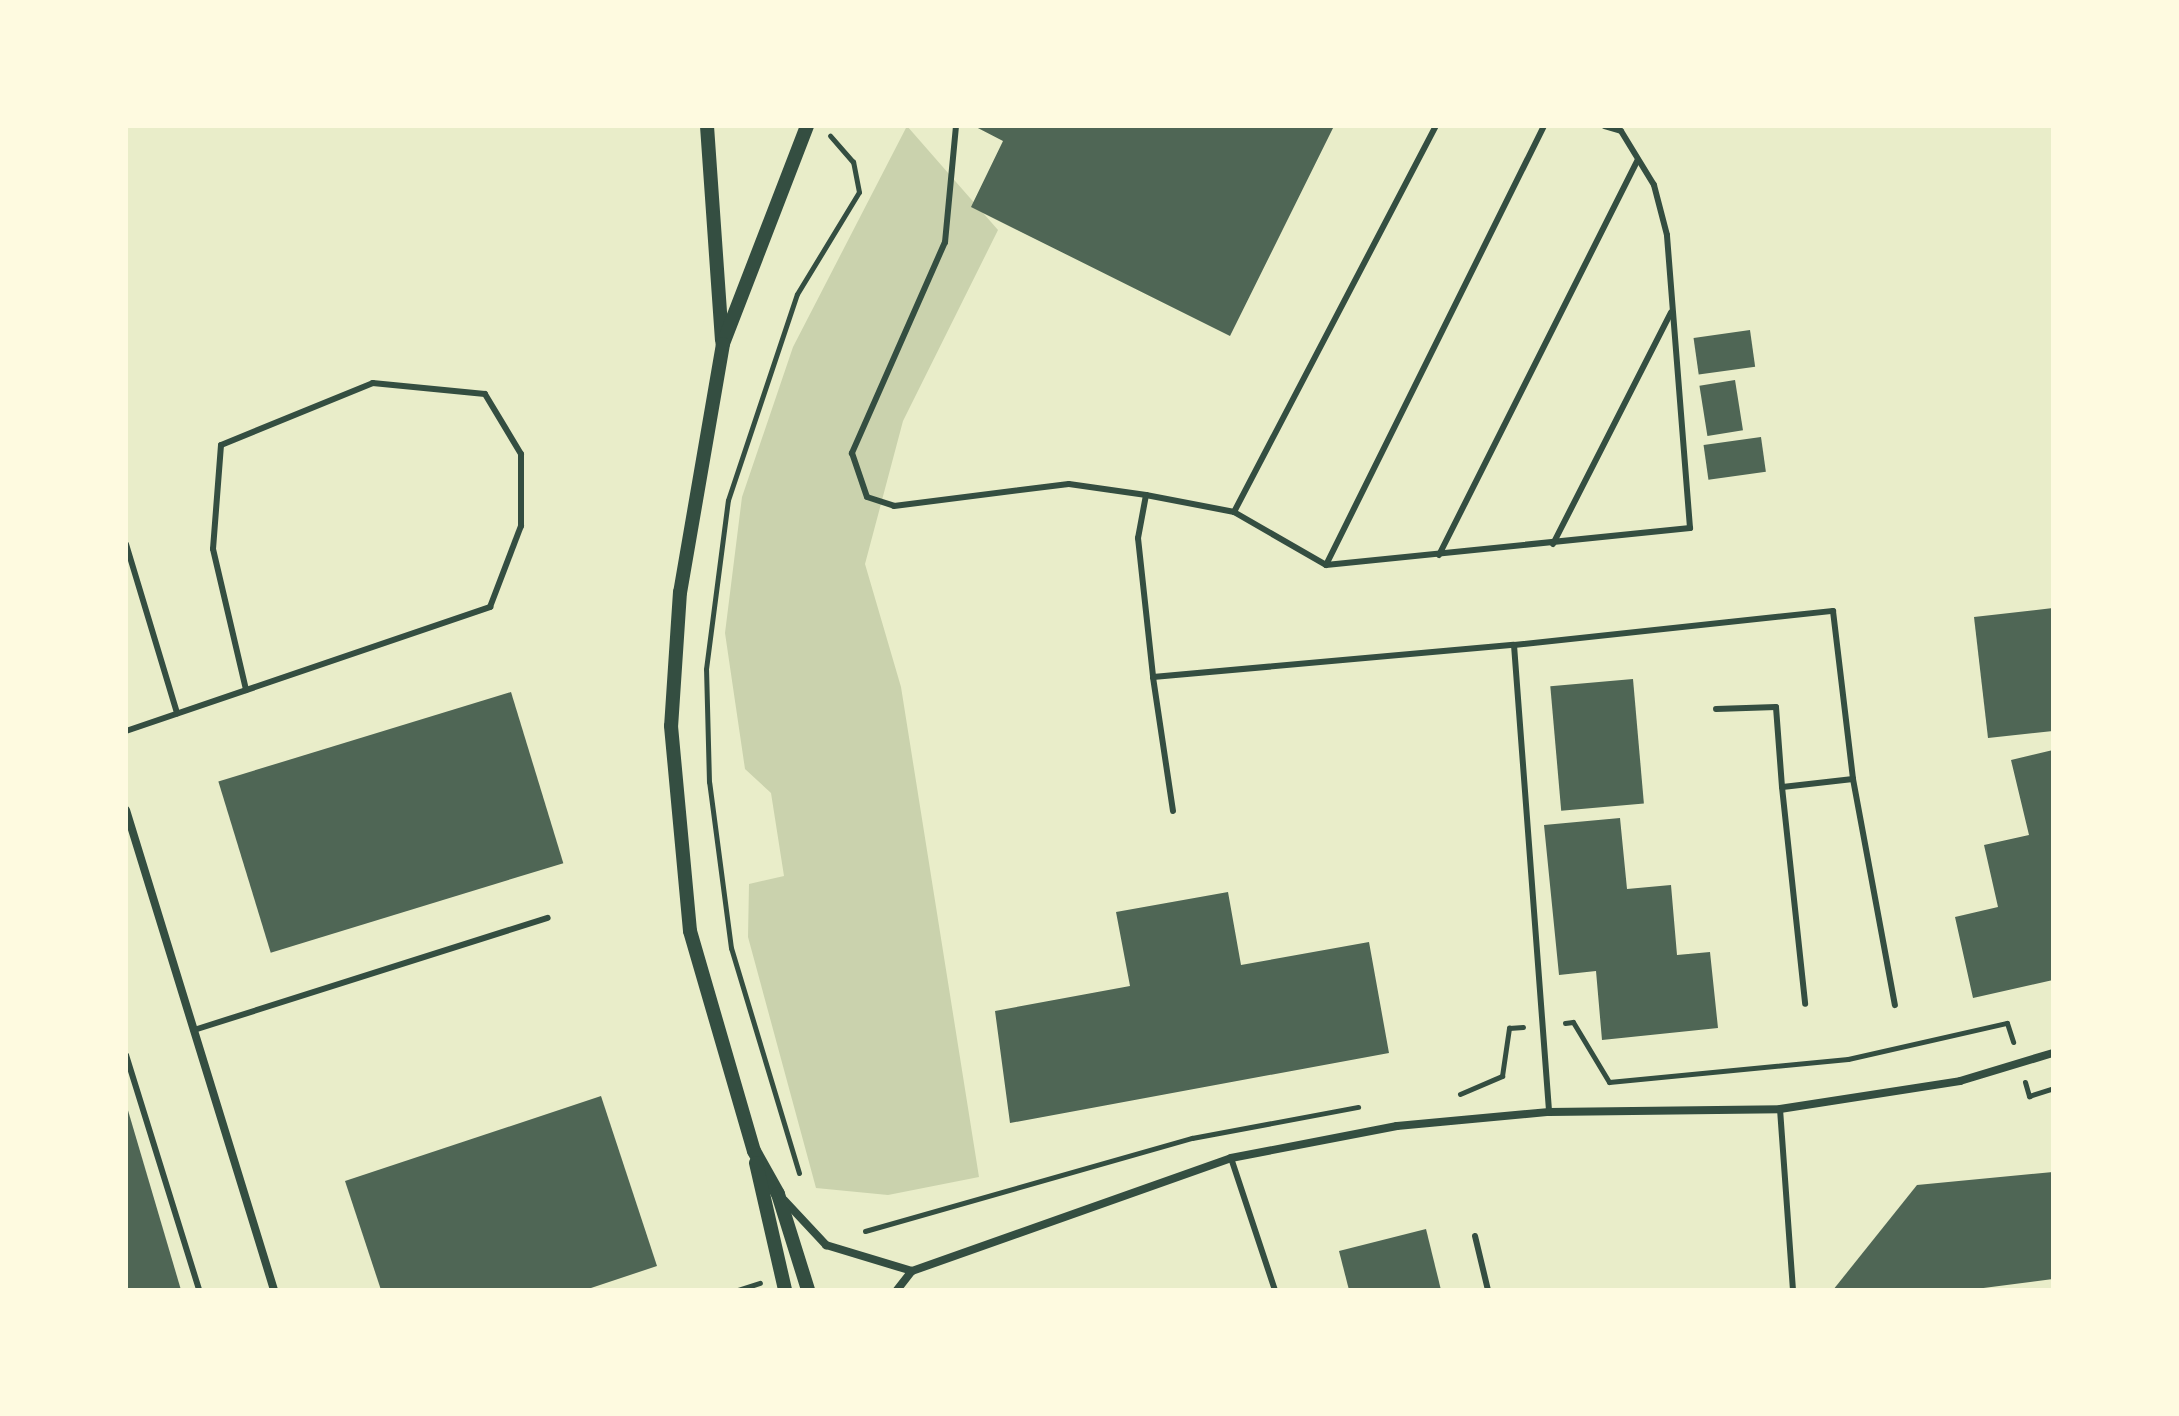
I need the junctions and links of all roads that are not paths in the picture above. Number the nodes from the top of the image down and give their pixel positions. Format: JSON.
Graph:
{"nodes":[{"id":1,"x":707,"y":126,"type":"edge"},
{"id":2,"x":807,"y":126,"type":"edge"},
{"id":3,"x":956,"y":126,"type":"edge"},
{"id":4,"x":1436,"y":126,"type":"edge"},
{"id":5,"x":1544,"y":126,"type":"edge"},
{"id":6,"x":1605,"y":126,"type":"edge"},
{"id":7,"x":1638,"y":160,"type":"junction"},
{"id":8,"x":1673,"y":309,"type":"junction"},
{"id":9,"x":723,"y":344,"type":"junction"},
{"id":10,"x":1146,"y":495,"type":"junction"},
{"id":11,"x":1234,"y":512,"type":"junction"},
{"id":12,"x":126,"y":544,"type":"edge"},
{"id":13,"x":1553,"y":544,"type":"junction"},
{"id":14,"x":1439,"y":555,"type":"junction"},
{"id":15,"x":1326,"y":565,"type":"junction"},
{"id":16,"x":1514,"y":645,"type":"junction"},
{"id":17,"x":1153,"y":677,"type":"junction"},
{"id":18,"x":246,"y":690,"type":"junction"},
{"id":19,"x":1716,"y":709,"type":"dead end"},
{"id":20,"x":177,"y":713,"type":"junction"},
{"id":21,"x":126,"y":731,"type":"edge"},
{"id":22,"x":1853,"y":779,"type":"junction"},
{"id":23,"x":1782,"y":787,"type":"junction"},
{"id":24,"x":126,"y":810,"type":"edge"},
{"id":25,"x":1173,"y":811,"type":"dead end"},
{"id":26,"x":548,"y":918,"type":"dead end"},
{"id":27,"x":1805,"y":1004,"type":"dead end"},
{"id":28,"x":1895,"y":1005,"type":"dead end"},
{"id":29,"x":194,"y":1030,"type":"junction"},
{"id":30,"x":2053,"y":1053,"type":"edge"},
{"id":31,"x":126,"y":1055,"type":"edge"},
{"id":32,"x":1780,"y":1109,"type":"junction"},
{"id":33,"x":1549,"y":1112,"type":"junction"},
{"id":34,"x":754,"y":1151,"type":"junction"},
{"id":35,"x":1231,"y":1158,"type":"junction"},
{"id":36,"x":778,"y":1194,"type":"junction"},
{"id":37,"x":1475,"y":1236,"type":"dead end"},
{"id":38,"x":912,"y":1271,"type":"junction"},
{"id":39,"x":199,"y":1290,"type":"edge"},
{"id":40,"x":274,"y":1290,"type":"edge"},
{"id":41,"x":785,"y":1290,"type":"edge"},
{"id":42,"x":808,"y":1290,"type":"edge"},
{"id":43,"x":897,"y":1290,"type":"edge"},
{"id":44,"x":1275,"y":1290,"type":"edge"},
{"id":45,"x":1488,"y":1290,"type":"edge"},
{"id":46,"x":1793,"y":1290,"type":"edge"}],
"edges":[{"from":1,"to":9,"type":"street"},
{"from":2,"to":9,"type":"street"},
{"from":3,"to":10,"type":"lane"},
{"from":4,"to":11,"type":"lane"},
{"from":5,"to":15,"type":"lane"},
{"from":6,"to":7,"type":"lane"},
{"from":7,"to":8,"type":"lane"},
{"from":7,"to":14,"type":"lane"},
{"from":8,"to":13,"type":"lane"},
{"from":8,"to":13,"type":"lane"},
{"from":9,"to":34,"type":"street"},
{"from":10,"to":11,"type":"lane"},
{"from":10,"to":17,"type":"lane"},
{"from":11,"to":15,"type":"lane"},
{"from":12,"to":20,"type":"lane"},
{"from":13,"to":14,"type":"lane"},
{"from":14,"to":15,"type":"lane"},
{"from":16,"to":17,"type":"lane"},
{"from":16,"to":22,"type":"lane"},
{"from":16,"to":33,"type":"lane"},
{"from":17,"to":25,"type":"lane"},
{"from":18,"to":18,"type":"lane"},
{"from":18,"to":20,"type":"lane"},
{"from":19,"to":23,"type":"lane"},
{"from":20,"to":21,"type":"lane"},
{"from":22,"to":23,"type":"lane"},
{"from":22,"to":28,"type":"lane"},
{"from":23,"to":27,"type":"lane"},
{"from":24,"to":29,"type":"street"},
{"from":26,"to":29,"type":"lane"},
{"from":29,"to":40,"type":"street"},
{"from":30,"to":32,"type":"street"},
{"from":31,"to":39,"type":"lane"},
{"from":32,"to":33,"type":"street"},
{"from":32,"to":46,"type":"lane"},
{"from":33,"to":35,"type":"street"},
{"from":34,"to":36,"type":"street"},
{"from":34,"to":41,"type":"street"},
{"from":35,"to":38,"type":"street"},
{"from":35,"to":44,"type":"lane"},
{"from":36,"to":38,"type":"street"},
{"from":36,"to":42,"type":"street"},
{"from":37,"to":45,"type":"lane"},
{"from":38,"to":43,"type":"street"}]}
